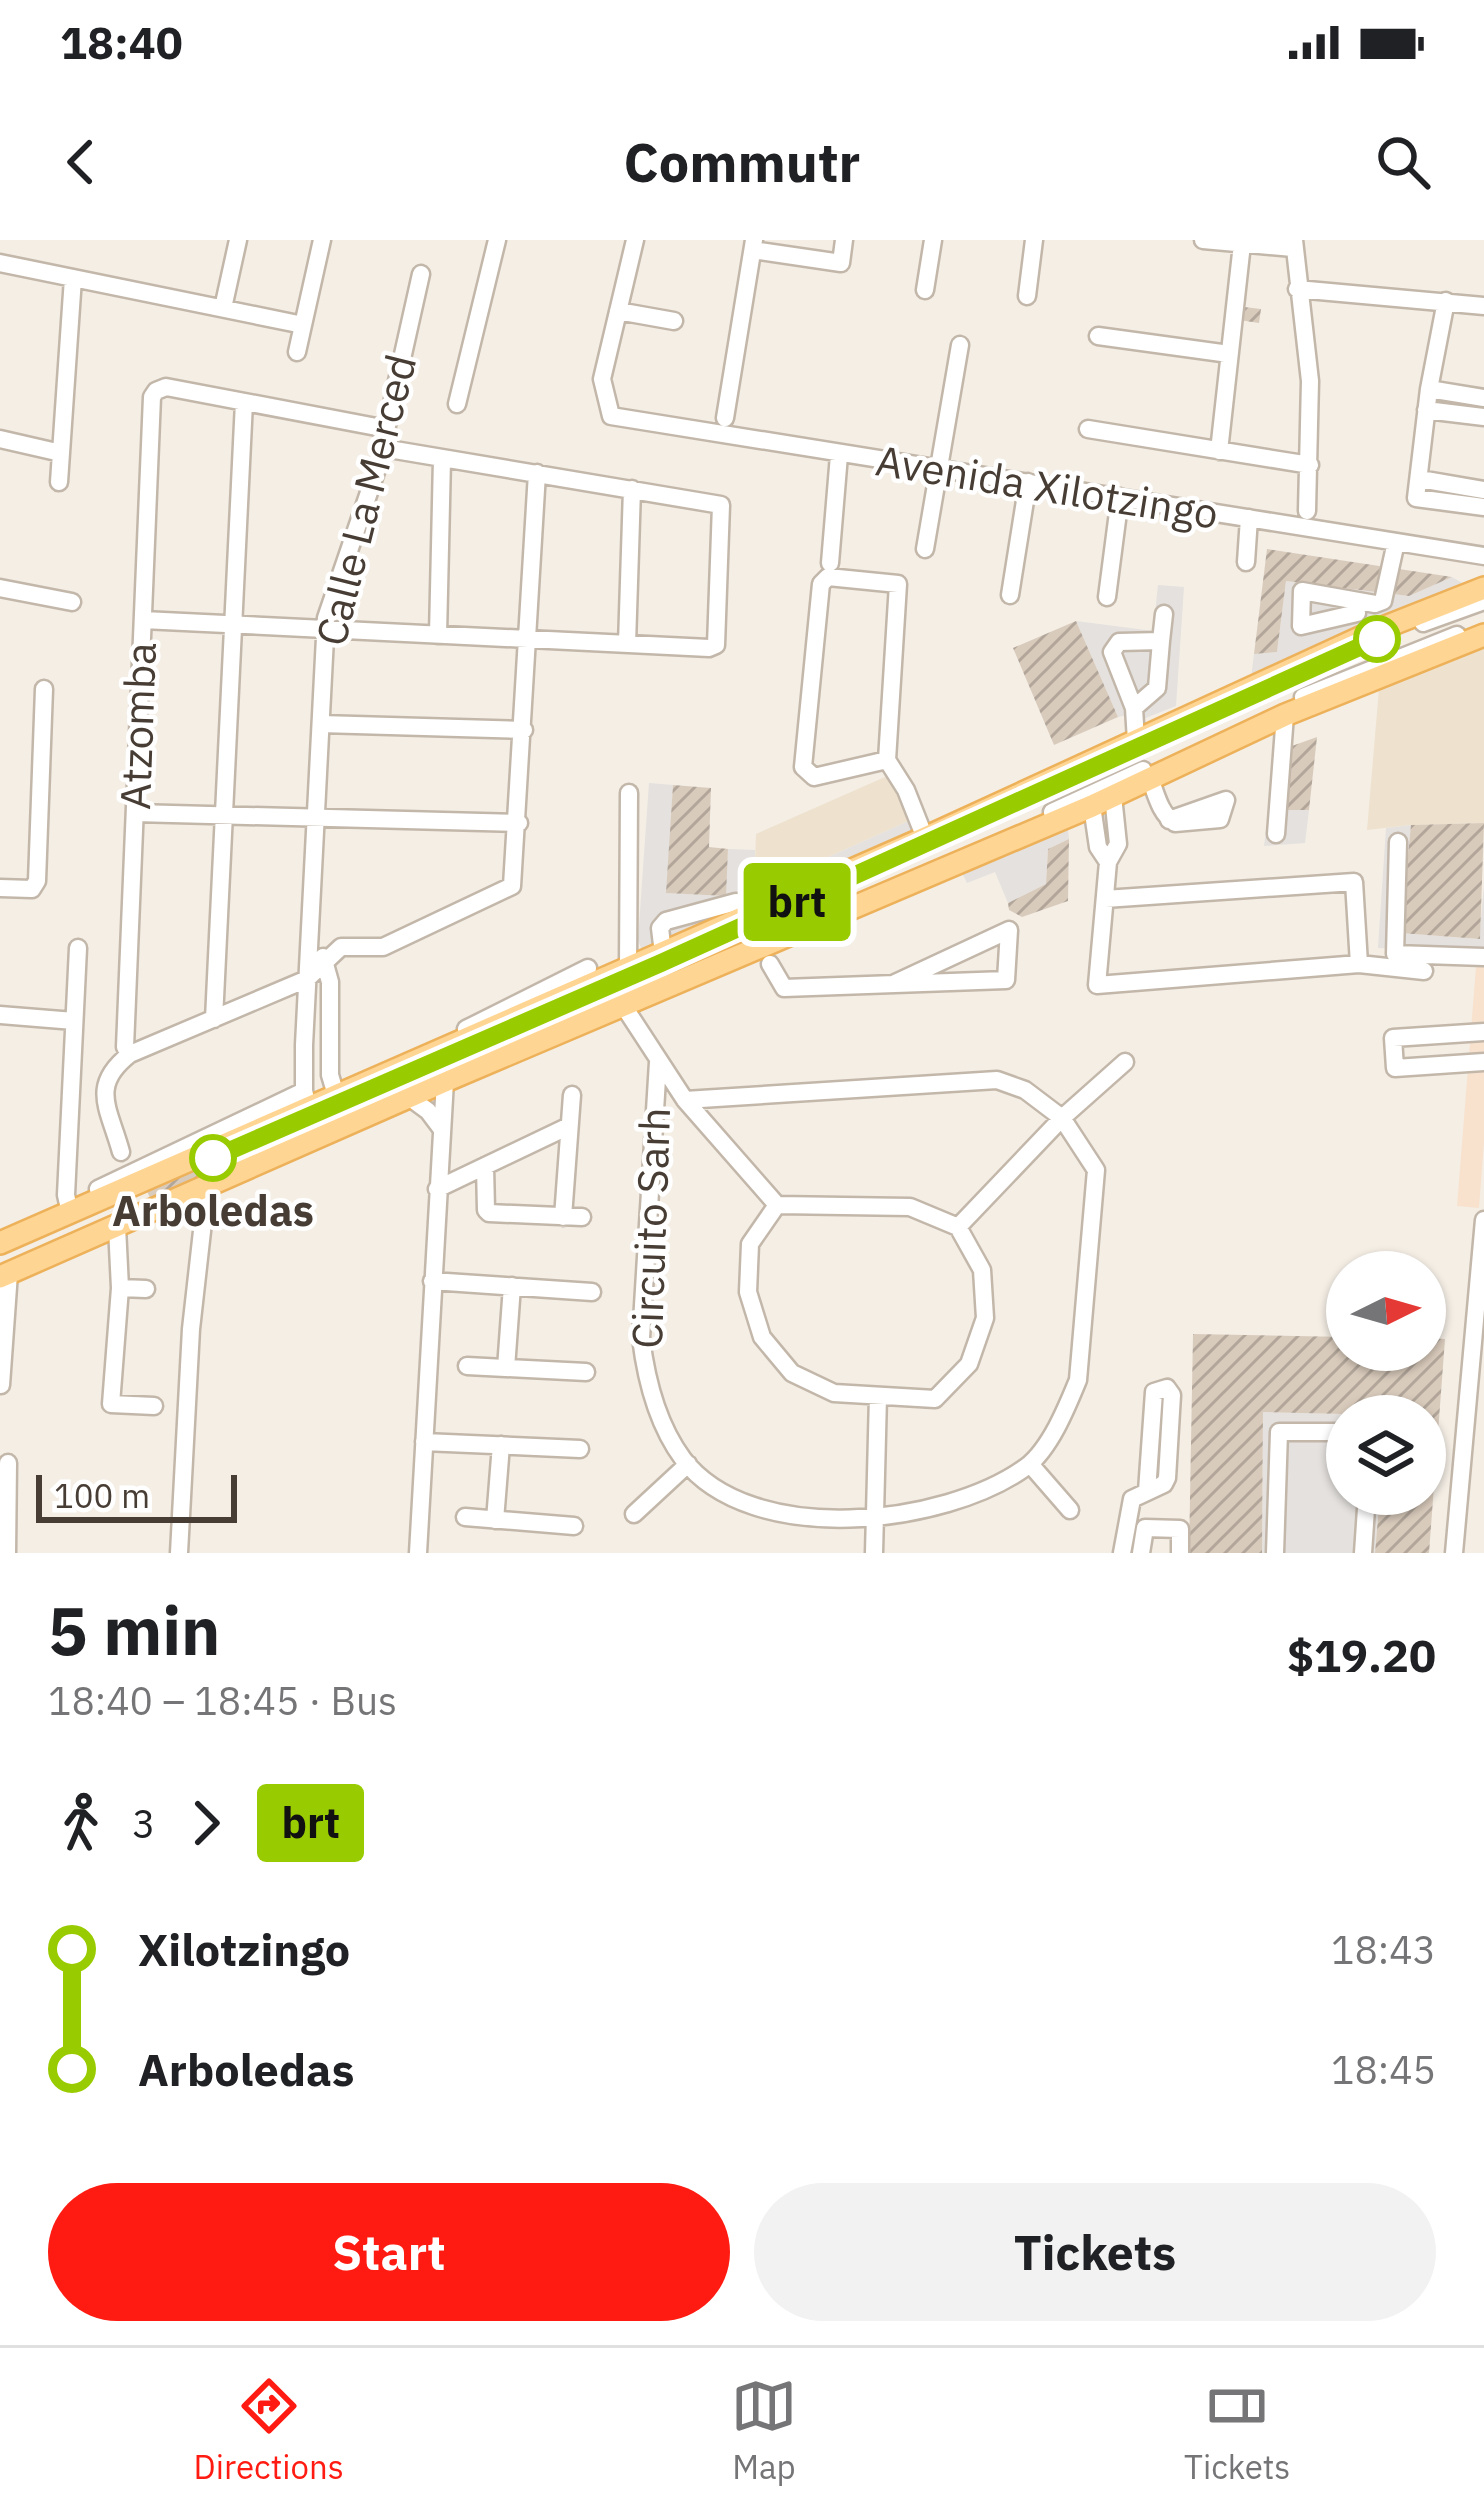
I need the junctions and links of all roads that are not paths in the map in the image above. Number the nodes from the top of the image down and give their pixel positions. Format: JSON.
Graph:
{"nodes":[{"id":1,"x":238,"y":240,"type":"edge"},
{"id":2,"x":322,"y":240,"type":"edge"},
{"id":3,"x":497,"y":240,"type":"edge"},
{"id":4,"x":635,"y":240,"type":"edge"},
{"id":5,"x":844,"y":240,"type":"edge"},
{"id":6,"x":933,"y":240,"type":"edge"},
{"id":7,"x":1034,"y":240,"type":"edge"},
{"id":8,"x":1202,"y":240,"type":"edge"},
{"id":9,"x":1242,"y":244,"type":"junction"},
{"id":10,"x":1293,"y":244,"type":"edge"},
{"id":11,"x":754,"y":245,"type":"edge"},
{"id":12,"x":0,"y":263,"type":"edge"},
{"id":13,"x":422,"y":274,"type":"dead end"},
{"id":14,"x":73,"y":278,"type":"junction"},
{"id":15,"x":926,"y":290,"type":"dead end"},
{"id":16,"x":1297,"y":290,"type":"junction"},
{"id":17,"x":1028,"y":296,"type":"dead end"},
{"id":18,"x":1445,"y":301,"type":"junction"},
{"id":19,"x":1484,"y":306,"type":"edge"},
{"id":20,"x":223,"y":308,"type":"junction"},
{"id":21,"x":618,"y":311,"type":"junction"},
{"id":22,"x":674,"y":321,"type":"dead end"},
{"id":23,"x":303,"y":325,"type":"junction"},
{"id":24,"x":1098,"y":336,"type":"dead end"},
{"id":25,"x":960,"y":345,"type":"dead end"},
{"id":26,"x":297,"y":352,"type":"dead end"},
{"id":27,"x":1228,"y":354,"type":"junction"},
{"id":28,"x":1429,"y":389,"type":"junction"},
{"id":29,"x":1484,"y":398,"type":"edge"},
{"id":30,"x":244,"y":401,"type":"junction"},
{"id":31,"x":457,"y":404,"type":"dead end"},
{"id":32,"x":1426,"y":410,"type":"junction"},
{"id":33,"x":1484,"y":417,"type":"edge"},
{"id":34,"x":725,"y":418,"type":"dead end"},
{"id":35,"x":387,"y":428,"type":"junction"},
{"id":36,"x":1088,"y":429,"type":"dead end"},
{"id":37,"x":0,"y":439,"type":"edge"},
{"id":38,"x":383,"y":448,"type":"junction"},
{"id":39,"x":1219,"y":451,"type":"junction"},
{"id":40,"x":61,"y":453,"type":"junction"},
{"id":41,"x":839,"y":455,"type":"junction"},
{"id":42,"x":442,"y":459,"type":"junction"},
{"id":43,"x":1310,"y":465,"type":"junction"},
{"id":44,"x":939,"y":469,"type":"junction"},
{"id":45,"x":537,"y":473,"type":"junction"},
{"id":46,"x":1420,"y":478,"type":"junction"},
{"id":47,"x":59,"y":482,"type":"dead end"},
{"id":48,"x":1028,"y":482,"type":"junction"},
{"id":49,"x":632,"y":489,"type":"junction"},
{"id":50,"x":1484,"y":490,"type":"edge"},
{"id":51,"x":1120,"y":497,"type":"junction"},
{"id":52,"x":1484,"y":507,"type":"edge"},
{"id":53,"x":1307,"y":511,"type":"dead end"},
{"id":54,"x":1249,"y":518,"type":"junction"},
{"id":55,"x":1396,"y":542,"type":"junction"},
{"id":56,"x":926,"y":549,"type":"dead end"},
{"id":57,"x":1484,"y":556,"type":"edge"},
{"id":58,"x":1246,"y":562,"type":"dead end"},
{"id":59,"x":827,"y":571,"type":"junction"},
{"id":60,"x":0,"y":588,"type":"edge"},
{"id":61,"x":1484,"y":588,"type":"edge"},
{"id":62,"x":1010,"y":595,"type":"dead end"},
{"id":63,"x":1107,"y":597,"type":"dead end"},
{"id":64,"x":1484,"y":601,"type":"edge"},
{"id":65,"x":72,"y":602,"type":"dead end"},
{"id":66,"x":1357,"y":613,"type":"dead end"},
{"id":67,"x":1165,"y":614,"type":"dead end"},
{"id":68,"x":143,"y":620,"type":"junction"},
{"id":69,"x":233,"y":625,"type":"junction"},
{"id":70,"x":1484,"y":625,"type":"edge"},
{"id":71,"x":326,"y":629,"type":"junction"},
{"id":72,"x":438,"y":634,"type":"junction"},
{"id":73,"x":1484,"y":635,"type":"edge"},
{"id":74,"x":528,"y":639,"type":"junction"},
{"id":75,"x":1161,"y":641,"type":"junction"},
{"id":76,"x":627,"y":644,"type":"junction"},
{"id":77,"x":44,"y":688,"type":"dead end"},
{"id":78,"x":1134,"y":707,"type":"junction"},
{"id":79,"x":1285,"y":716,"type":"junction"},
{"id":80,"x":321,"y":724,"type":"junction"},
{"id":81,"x":524,"y":730,"type":"junction"},
{"id":82,"x":1136,"y":741,"type":"junction"},
{"id":83,"x":887,"y":760,"type":"junction"},
{"id":84,"x":1150,"y":778,"type":"junction"},
{"id":85,"x":629,"y":793,"type":"dead end"},
{"id":86,"x":1113,"y":796,"type":"junction"},
{"id":87,"x":1092,"y":806,"type":"junction"},
{"id":88,"x":135,"y":813,"type":"junction"},
{"id":89,"x":224,"y":813,"type":"junction"},
{"id":90,"x":316,"y":818,"type":"junction"},
{"id":91,"x":1169,"y":820,"type":"dead end"},
{"id":92,"x":519,"y":823,"type":"junction"},
{"id":93,"x":1276,"y":834,"type":"dead end"},
{"id":94,"x":925,"y":838,"type":"junction"},
{"id":95,"x":1398,"y":842,"type":"dead end"},
{"id":96,"x":1108,"y":862,"type":"junction"},
{"id":97,"x":0,"y":888,"type":"edge"},
{"id":98,"x":1105,"y":899,"type":"junction"},
{"id":99,"x":797,"y":930,"type":"junction"},
{"id":100,"x":310,"y":943,"type":"junction"},
{"id":101,"x":78,"y":948,"type":"dead end"},
{"id":102,"x":1484,"y":957,"type":"edge"},
{"id":103,"x":326,"y":960,"type":"junction"},
{"id":104,"x":724,"y":962,"type":"junction"},
{"id":105,"x":770,"y":964,"type":"junction"},
{"id":106,"x":1360,"y":964,"type":"junction"},
{"id":107,"x":588,"y":968,"type":"dead end"},
{"id":108,"x":628,"y":968,"type":"junction"},
{"id":109,"x":1424,"y":971,"type":"dead end"},
{"id":110,"x":307,"y":979,"type":"junction"},
{"id":111,"x":892,"y":984,"type":"junction"},
{"id":112,"x":623,"y":1005,"type":"junction"},
{"id":113,"x":0,"y":1015,"type":"edge"},
{"id":114,"x":214,"y":1019,"type":"junction"},
{"id":115,"x":74,"y":1021,"type":"junction"},
{"id":116,"x":474,"y":1030,"type":"junction"},
{"id":117,"x":1484,"y":1032,"type":"edge"},
{"id":118,"x":130,"y":1054,"type":"junction"},
{"id":119,"x":658,"y":1062,"type":"junction"},
{"id":120,"x":1125,"y":1062,"type":"dead end"},
{"id":121,"x":1484,"y":1062,"type":"edge"},
{"id":122,"x":445,"y":1081,"type":"junction"},
{"id":123,"x":572,"y":1095,"type":"dead end"},
{"id":124,"x":409,"y":1097,"type":"junction"},
{"id":125,"x":685,"y":1100,"type":"junction"},
{"id":126,"x":341,"y":1111,"type":"junction"},
{"id":127,"x":311,"y":1117,"type":"junction"},
{"id":128,"x":1062,"y":1118,"type":"junction"},
{"id":129,"x":569,"y":1126,"type":"junction"},
{"id":130,"x":440,"y":1127,"type":"junction"},
{"id":131,"x":121,"y":1152,"type":"dead end"},
{"id":132,"x":485,"y":1166,"type":"junction"},
{"id":133,"x":207,"y":1187,"type":"junction"},
{"id":134,"x":98,"y":1189,"type":"dead end"},
{"id":135,"x":437,"y":1189,"type":"junction"},
{"id":136,"x":777,"y":1205,"type":"junction"},
{"id":137,"x":70,"y":1213,"type":"junction"},
{"id":138,"x":1484,"y":1220,"type":"edge"},
{"id":139,"x":117,"y":1227,"type":"junction"},
{"id":140,"x":958,"y":1227,"type":"junction"},
{"id":141,"x":0,"y":1247,"type":"edge"},
{"id":142,"x":3,"y":1273,"type":"edge"},
{"id":143,"x":432,"y":1281,"type":"junction"},
{"id":144,"x":512,"y":1286,"type":"junction"},
{"id":145,"x":120,"y":1288,"type":"junction"},
{"id":146,"x":146,"y":1289,"type":"dead end"},
{"id":147,"x":592,"y":1292,"type":"dead end"},
{"id":148,"x":467,"y":1366,"type":"dead end"},
{"id":149,"x":506,"y":1368,"type":"junction"},
{"id":150,"x":586,"y":1372,"type":"dead end"},
{"id":151,"x":1478,"y":1376,"type":"edge"},
{"id":152,"x":1,"y":1385,"type":"edge"},
{"id":153,"x":878,"y":1396,"type":"junction"},
{"id":154,"x":154,"y":1406,"type":"dead end"},
{"id":155,"x":1326,"y":1432,"type":"edge"},
{"id":156,"x":424,"y":1442,"type":"junction"},
{"id":157,"x":501,"y":1445,"type":"junction"},
{"id":158,"x":580,"y":1449,"type":"dead end"},
{"id":159,"x":8,"y":1462,"type":"dead end"},
{"id":160,"x":688,"y":1464,"type":"junction"},
{"id":161,"x":1030,"y":1464,"type":"junction"},
{"id":162,"x":1147,"y":1491,"type":"junction"},
{"id":163,"x":1070,"y":1510,"type":"dead end"},
{"id":164,"x":634,"y":1514,"type":"dead end"},
{"id":165,"x":1366,"y":1515,"type":"edge"},
{"id":166,"x":465,"y":1517,"type":"dead end"},
{"id":167,"x":876,"y":1518,"type":"junction"},
{"id":168,"x":495,"y":1520,"type":"junction"},
{"id":169,"x":574,"y":1526,"type":"dead end"},
{"id":170,"x":876,"y":1551,"type":"edge"},
{"id":171,"x":7,"y":1553,"type":"edge"},
{"id":172,"x":179,"y":1553,"type":"edge"},
{"id":173,"x":418,"y":1553,"type":"edge"},
{"id":174,"x":1122,"y":1553,"type":"edge"},
{"id":175,"x":1142,"y":1553,"type":"edge"},
{"id":176,"x":1180,"y":1553,"type":"edge"},
{"id":177,"x":1275,"y":1553,"type":"edge"},
{"id":178,"x":1363,"y":1553,"type":"edge"},
{"id":179,"x":1454,"y":1553,"type":"edge"}],
"edges":[{"from":1,"to":20,"type":"street"},
{"from":2,"to":23,"type":"street"},
{"from":3,"to":31,"type":"street"},
{"from":4,"to":21,"type":"street"},
{"from":5,"to":11,"type":"street"},
{"from":6,"to":15,"type":"street"},
{"from":7,"to":17,"type":"street"},
{"from":8,"to":9,"type":"street"},
{"from":9,"to":10,"type":"street"},
{"from":9,"to":27,"type":"street"},
{"from":10,"to":16,"type":"street"},
{"from":11,"to":34,"type":"street"},
{"from":12,"to":14,"type":"street"},
{"from":13,"to":35,"type":"street","name":"Calle La Merced"},
{"from":14,"to":20,"type":"street"},
{"from":14,"to":40,"type":"street"},
{"from":16,"to":18,"type":"street"},
{"from":16,"to":43,"type":"street"},
{"from":18,"to":19,"type":"street"},
{"from":18,"to":28,"type":"street"},
{"from":20,"to":23,"type":"street"},
{"from":21,"to":22,"type":"street"},
{"from":21,"to":41,"type":"street","name":"Avenida Xilotzingo"},
{"from":23,"to":26,"type":"street"},
{"from":24,"to":27,"type":"street"},
{"from":25,"to":44,"type":"street"},
{"from":27,"to":39,"type":"street"},
{"from":28,"to":29,"type":"street"},
{"from":28,"to":32,"type":"street"},
{"from":30,"to":35,"type":"street"},
{"from":30,"to":68,"type":"street","name":"Atzomba"},
{"from":30,"to":69,"type":"street"},
{"from":32,"to":33,"type":"street"},
{"from":32,"to":46,"type":"street"},
{"from":35,"to":38,"type":"street","name":"Calle La Merced"},
{"from":36,"to":39,"type":"street"},
{"from":37,"to":40,"type":"street"},
{"from":38,"to":42,"type":"street"},
{"from":38,"to":71,"type":"street","name":"Calle La Merced"},
{"from":39,"to":43,"type":"street"},
{"from":40,"to":47,"type":"street"},
{"from":41,"to":44,"type":"street","name":"Avenida Xilotzingo"},
{"from":41,"to":59,"type":"street"},
{"from":42,"to":45,"type":"street"},
{"from":42,"to":72,"type":"street"},
{"from":43,"to":53,"type":"street"},
{"from":44,"to":48,"type":"street","name":"Avenida Xilotzingo"},
{"from":44,"to":56,"type":"street"},
{"from":45,"to":49,"type":"street"},
{"from":45,"to":74,"type":"street"},
{"from":46,"to":50,"type":"street"},
{"from":46,"to":52,"type":"street"},
{"from":48,"to":51,"type":"street","name":"Avenida Xilotzingo"},
{"from":48,"to":62,"type":"street"},
{"from":49,"to":76,"type":"street"},
{"from":49,"to":76,"type":"street"},
{"from":51,"to":54,"type":"street","name":"Avenida Xilotzingo"},
{"from":51,"to":63,"type":"street"},
{"from":54,"to":55,"type":"street","name":"Avenida Xilotzingo"},
{"from":54,"to":58,"type":"street"},
{"from":55,"to":57,"type":"street","name":"Avenida Xilotzingo"},
{"from":55,"to":66,"type":"street"},
{"from":59,"to":83,"type":"street"},
{"from":59,"to":83,"type":"street"},
{"from":60,"to":65,"type":"street"},
{"from":61,"to":82,"type":"main road"},
{"from":64,"to":126,"type":"street"},
{"from":67,"to":75,"type":"street"},
{"from":68,"to":69,"type":"street"},
{"from":68,"to":88,"type":"street","name":"Atzomba"},
{"from":69,"to":71,"type":"street"},
{"from":69,"to":89,"type":"street"},
{"from":70,"to":126,"type":"street"},
{"from":71,"to":72,"type":"street"},
{"from":71,"to":80,"type":"street","name":"Calle La Merced"},
{"from":72,"to":74,"type":"street"},
{"from":73,"to":79,"type":"main road"},
{"from":74,"to":76,"type":"street"},
{"from":74,"to":81,"type":"street"},
{"from":75,"to":78,"type":"street"},
{"from":75,"to":78,"type":"street"},
{"from":77,"to":97,"type":"street"},
{"from":78,"to":82,"type":"street"},
{"from":79,"to":84,"type":"main road"},
{"from":79,"to":93,"type":"street"},
{"from":80,"to":81,"type":"street"},
{"from":80,"to":90,"type":"street","name":"Calle La Merced"},
{"from":81,"to":92,"type":"street"},
{"from":82,"to":94,"type":"main road"},
{"from":83,"to":94,"type":"street"},
{"from":84,"to":86,"type":"main road"},
{"from":84,"to":91,"type":"street"},
{"from":85,"to":108,"type":"street"},
{"from":86,"to":87,"type":"main road"},
{"from":86,"to":96,"type":"street"},
{"from":87,"to":96,"type":"street"},
{"from":87,"to":99,"type":"main road"},
{"from":88,"to":89,"type":"street"},
{"from":88,"to":118,"type":"street","name":"Atzomba"},
{"from":89,"to":90,"type":"street"},
{"from":89,"to":114,"type":"street"},
{"from":90,"to":92,"type":"street"},
{"from":90,"to":100,"type":"street","name":"Calle La Merced"},
{"from":92,"to":103,"type":"street"},
{"from":94,"to":108,"type":"main road"},
{"from":95,"to":102,"type":"street"},
{"from":96,"to":98,"type":"street"},
{"from":98,"to":106,"type":"street"},
{"from":98,"to":106,"type":"street"},
{"from":99,"to":104,"type":"main road"},
{"from":99,"to":105,"type":"street"},
{"from":100,"to":103,"type":"street"},
{"from":100,"to":110,"type":"street","name":"Calle La Merced"},
{"from":101,"to":115,"type":"street"},
{"from":103,"to":110,"type":"street"},
{"from":103,"to":126,"type":"street"},
{"from":104,"to":105,"type":"street"},
{"from":104,"to":112,"type":"main road"},
{"from":105,"to":111,"type":"street"},
{"from":106,"to":109,"type":"street"},
{"from":107,"to":116,"type":"street"},
{"from":108,"to":116,"type":"main road"},
{"from":110,"to":114,"type":"street"},
{"from":110,"to":127,"type":"street","name":"Calle La Merced"},
{"from":111,"to":111,"type":"street"},
{"from":112,"to":119,"type":"street","name":"Circuito Sarh"},
{"from":112,"to":122,"type":"main road"},
{"from":113,"to":115,"type":"street"},
{"from":114,"to":118,"type":"street"},
{"from":115,"to":137,"type":"street"},
{"from":116,"to":126,"type":"main road"},
{"from":117,"to":121,"type":"street"},
{"from":118,"to":131,"type":"street"},
{"from":119,"to":125,"type":"street"},
{"from":119,"to":160,"type":"street","name":"Circuito Sarh"},
{"from":120,"to":128,"type":"street"},
{"from":122,"to":124,"type":"main road"},
{"from":122,"to":130,"type":"street"},
{"from":123,"to":129,"type":"street"},
{"from":124,"to":126,"type":"main road"},
{"from":124,"to":130,"type":"street"},
{"from":125,"to":128,"type":"street"},
{"from":125,"to":136,"type":"street"},
{"from":126,"to":127,"type":"main road"},
{"from":127,"to":133,"type":"main road"},
{"from":127,"to":134,"type":"street"},
{"from":127,"to":137,"type":"main road"},
{"from":127,"to":141,"type":"street"},
{"from":127,"to":142,"type":"street"},
{"from":128,"to":140,"type":"street"},
{"from":128,"to":161,"type":"street"},
{"from":129,"to":132,"type":"street"},
{"from":129,"to":132,"type":"street"},
{"from":130,"to":135,"type":"street"},
{"from":132,"to":135,"type":"street"},
{"from":133,"to":139,"type":"main road"},
{"from":133,"to":172,"type":"street"},
{"from":135,"to":143,"type":"street"},
{"from":136,"to":140,"type":"street"},
{"from":136,"to":153,"type":"street"},
{"from":137,"to":141,"type":"main road"},
{"from":138,"to":151,"type":"street"},
{"from":139,"to":142,"type":"main road"},
{"from":139,"to":145,"type":"street"},
{"from":140,"to":153,"type":"street"},
{"from":142,"to":152,"type":"street"},
{"from":143,"to":144,"type":"street"},
{"from":143,"to":156,"type":"street"},
{"from":144,"to":147,"type":"street"},
{"from":144,"to":149,"type":"street"},
{"from":145,"to":146,"type":"street"},
{"from":145,"to":154,"type":"street"},
{"from":148,"to":149,"type":"street"},
{"from":149,"to":150,"type":"street"},
{"from":151,"to":179,"type":"street"},
{"from":153,"to":167,"type":"street"},
{"from":155,"to":177,"type":"street"},
{"from":156,"to":157,"type":"street"},
{"from":156,"to":173,"type":"street"},
{"from":157,"to":158,"type":"street"},
{"from":157,"to":168,"type":"street"},
{"from":159,"to":171,"type":"street"},
{"from":160,"to":164,"type":"street"},
{"from":160,"to":167,"type":"street","name":"Circuito Sarh"},
{"from":161,"to":163,"type":"street"},
{"from":161,"to":167,"type":"street","name":"Circuito Sarh"},
{"from":162,"to":162,"type":"street"},
{"from":162,"to":174,"type":"street"},
{"from":165,"to":178,"type":"street"},
{"from":166,"to":168,"type":"street"},
{"from":167,"to":170,"type":"street"},
{"from":168,"to":169,"type":"street"},
{"from":175,"to":176,"type":"street"}]}
